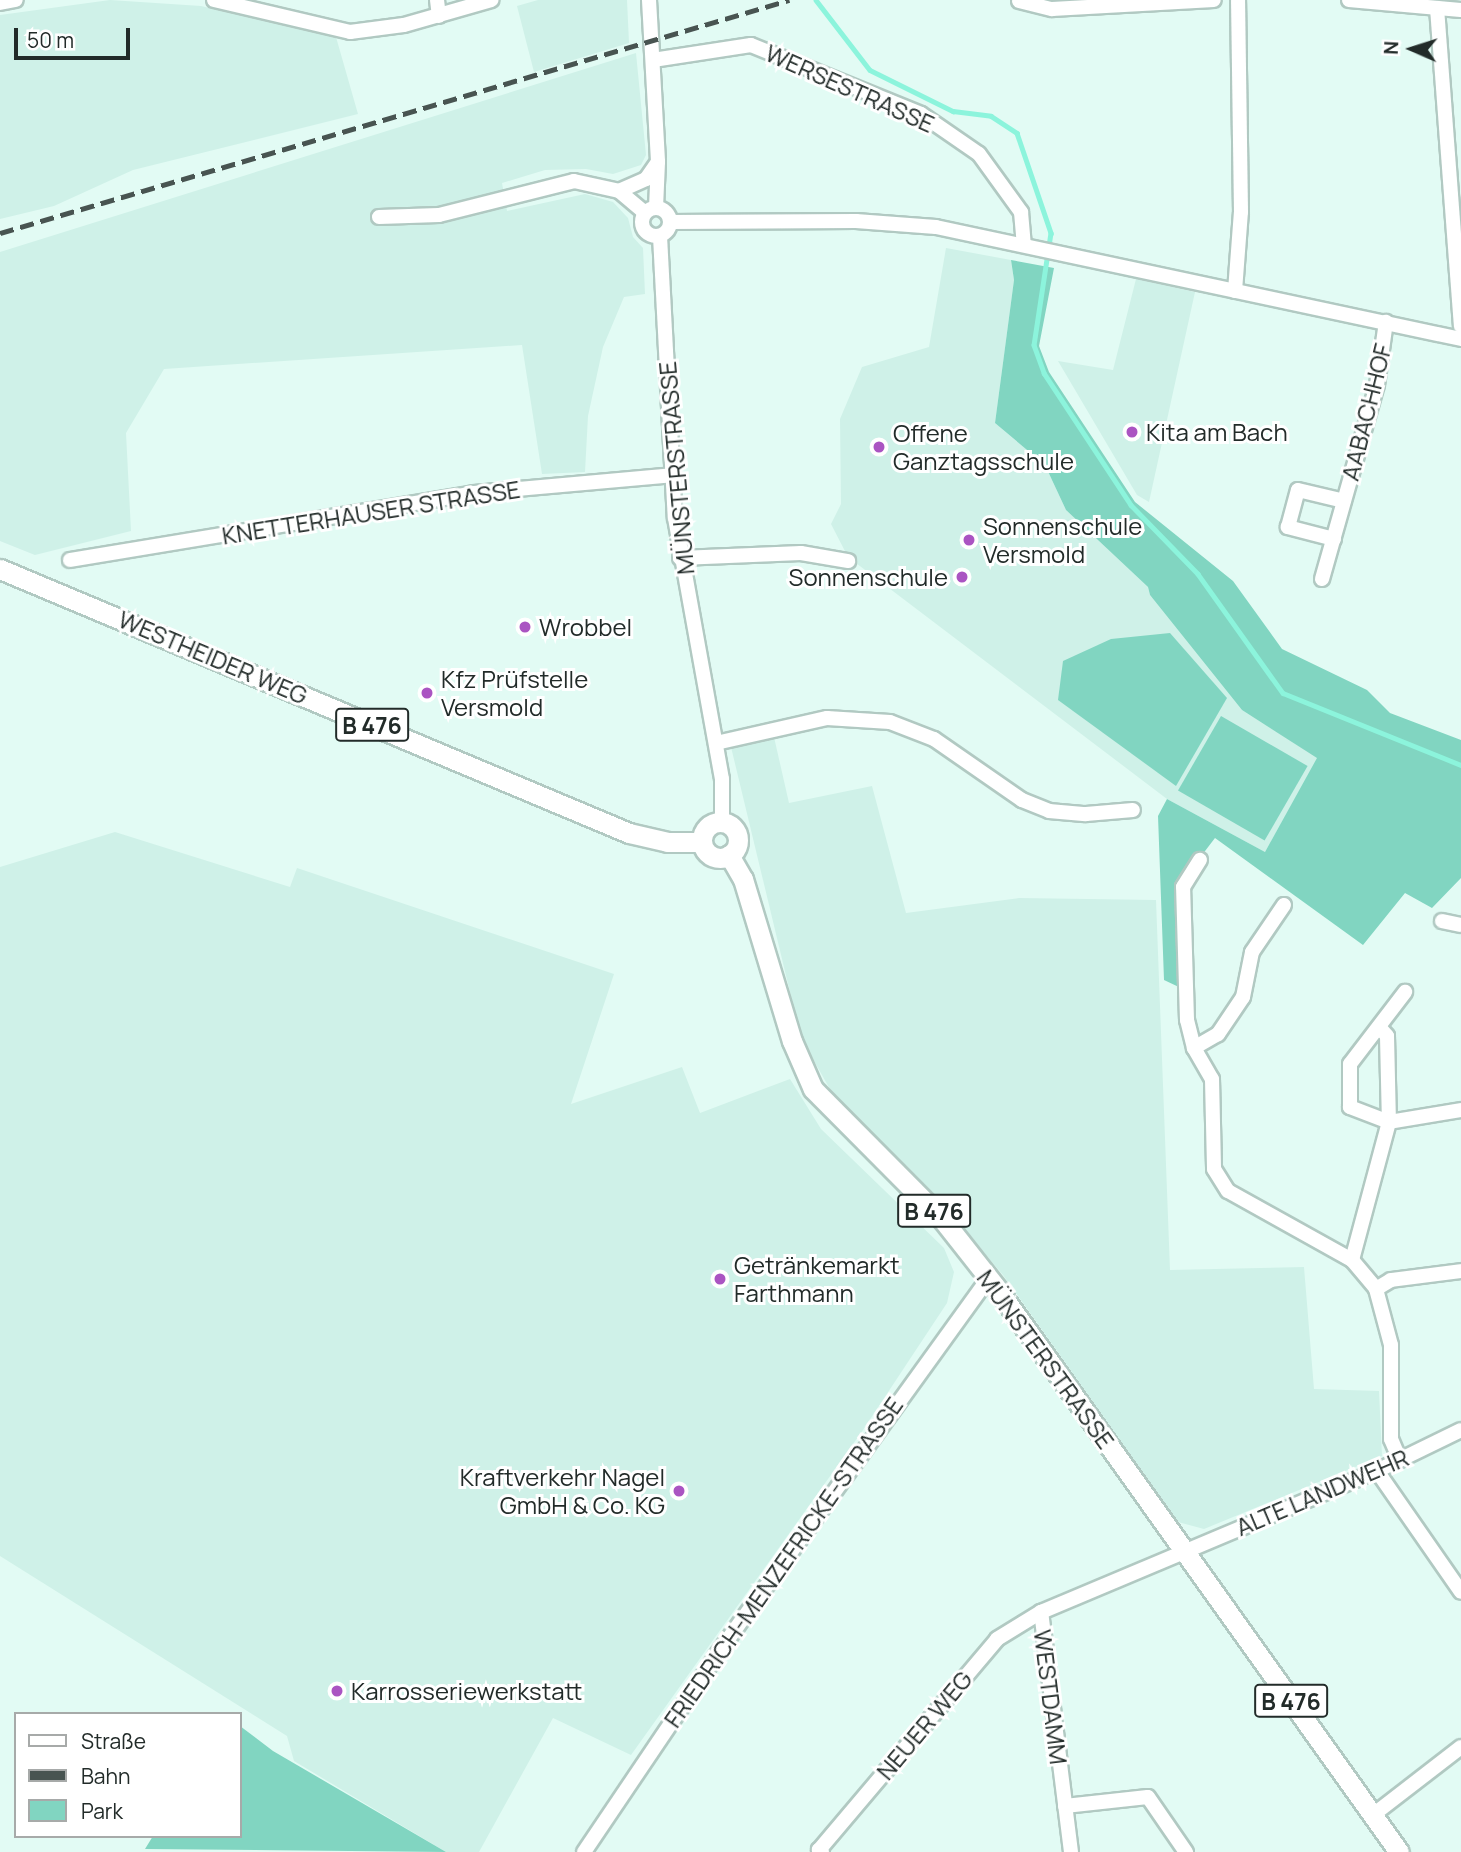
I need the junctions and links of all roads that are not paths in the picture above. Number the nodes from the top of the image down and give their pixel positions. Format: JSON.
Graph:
{"nodes":[{"id":1,"x":16,"y":0,"type":"edge"},
{"id":2,"x":214,"y":0,"type":"edge"},
{"id":3,"x":437,"y":0,"type":"edge"},
{"id":4,"x":491,"y":0,"type":"edge"},
{"id":5,"x":649,"y":0,"type":"edge"},
{"id":6,"x":1214,"y":0,"type":"edge"},
{"id":7,"x":1238,"y":0,"type":"edge"},
{"id":8,"x":1349,"y":0,"type":"edge"},
{"id":9,"x":1019,"y":1,"type":"edge"},
{"id":10,"x":0,"y":2,"type":"edge"},
{"id":11,"x":1437,"y":8,"type":"junction"},
{"id":12,"x":1461,"y":10,"type":"edge"},
{"id":13,"x":439,"y":16,"type":"junction"},
{"id":14,"x":653,"y":60,"type":"junction"},
{"id":15,"x":659,"y":162,"type":"junction"},
{"id":16,"x":619,"y":191,"type":"junction"},
{"id":17,"x":651,"y":210,"type":"junction"},
{"id":18,"x":379,"y":217,"type":"dead end"},
{"id":19,"x":670,"y":222,"type":"junction"},
{"id":20,"x":660,"y":236,"type":"junction"},
{"id":21,"x":1027,"y":246,"type":"junction"},
{"id":22,"x":1235,"y":291,"type":"junction"},
{"id":23,"x":1386,"y":323,"type":"junction"},
{"id":24,"x":1461,"y":326,"type":"edge"},
{"id":25,"x":1461,"y":339,"type":"edge"},
{"id":26,"x":673,"y":475,"type":"junction"},
{"id":27,"x":1344,"y":501,"type":"junction"},
{"id":28,"x":1334,"y":539,"type":"junction"},
{"id":29,"x":680,"y":558,"type":"junction"},
{"id":30,"x":70,"y":560,"type":"dead end"},
{"id":31,"x":848,"y":561,"type":"dead end"},
{"id":32,"x":0,"y":569,"type":"edge"},
{"id":33,"x":1322,"y":579,"type":"dead end"},
{"id":34,"x":716,"y":743,"type":"junction"},
{"id":35,"x":1133,"y":810,"type":"dead end"},
{"id":36,"x":722,"y":822,"type":"junction"},
{"id":37,"x":702,"y":842,"type":"junction"},
{"id":38,"x":729,"y":855,"type":"junction"},
{"id":39,"x":1200,"y":860,"type":"dead end"},
{"id":40,"x":1284,"y":905,"type":"dead end"},
{"id":41,"x":1442,"y":921,"type":"dead end"},
{"id":42,"x":1461,"y":925,"type":"edge"},
{"id":43,"x":1405,"y":992,"type":"dead end"},
{"id":44,"x":1379,"y":1027,"type":"junction"},
{"id":45,"x":1194,"y":1048,"type":"junction"},
{"id":46,"x":1461,"y":1110,"type":"edge"},
{"id":47,"x":1389,"y":1122,"type":"junction"},
{"id":48,"x":1352,"y":1259,"type":"junction"},
{"id":49,"x":1461,"y":1271,"type":"edge"},
{"id":50,"x":989,"y":1278,"type":"junction"},
{"id":51,"x":1376,"y":1289,"type":"junction"},
{"id":52,"x":1461,"y":1430,"type":"edge"},
{"id":53,"x":1400,"y":1460,"type":"junction"},
{"id":54,"x":1377,"y":1471,"type":"junction"},
{"id":55,"x":1182,"y":1550,"type":"junction"},
{"id":56,"x":1461,"y":1592,"type":"edge"},
{"id":57,"x":1041,"y":1612,"type":"junction"},
{"id":58,"x":1461,"y":1747,"type":"edge"},
{"id":59,"x":1065,"y":1806,"type":"junction"},
{"id":60,"x":1373,"y":1815,"type":"junction"},
{"id":61,"x":1390,"y":1849,"type":"edge"},
{"id":62,"x":584,"y":1852,"type":"edge"},
{"id":63,"x":819,"y":1852,"type":"edge"},
{"id":64,"x":1071,"y":1852,"type":"edge"},
{"id":65,"x":1186,"y":1852,"type":"edge"}],
"edges":[{"from":1,"to":10,"type":"street"},
{"from":2,"to":13,"type":"street"},
{"from":3,"to":13,"type":"street"},
{"from":4,"to":13,"type":"street"},
{"from":5,"to":14,"type":"street"},
{"from":6,"to":9,"type":"street"},
{"from":7,"to":22,"type":"street"},
{"from":8,"to":11,"type":"street"},
{"from":11,"to":12,"type":"street"},
{"from":11,"to":24,"type":"street"},
{"from":14,"to":15,"type":"street"},
{"from":14,"to":21,"type":"street","name":"WERSESTRASSE"},
{"from":15,"to":16,"type":"street"},
{"from":15,"to":17,"type":"street"},
{"from":16,"to":17,"type":"street"},
{"from":16,"to":18,"type":"street"},
{"from":17,"to":19,"type":"street"},
{"from":17,"to":20,"type":"street"},
{"from":19,"to":20,"type":"street"},
{"from":19,"to":21,"type":"street"},
{"from":20,"to":26,"type":"street","name":"MÜNSTERSTRASSE"},
{"from":21,"to":22,"type":"street"},
{"from":22,"to":23,"type":"street"},
{"from":23,"to":25,"type":"street"},
{"from":23,"to":27,"type":"street","name":"AABACHHOF"},
{"from":26,"to":29,"type":"street","name":"MÜNSTERSTRASSE"},
{"from":26,"to":30,"type":"street","name":"KNETTERHAUSER STRASSE"},
{"from":27,"to":28,"type":"street","name":"AABACHHOF"},
{"from":27,"to":28,"type":"street","name":"AABACHHOF"},
{"from":28,"to":33,"type":"street","name":"AABACHHOF"},
{"from":29,"to":31,"type":"street"},
{"from":29,"to":34,"type":"street","name":"MÜNSTERSTRASSE"},
{"from":32,"to":37,"type":"main road","name":"WESTHEIDER WEG","number":"B 476"},
{"from":34,"to":35,"type":"street"},
{"from":34,"to":36,"type":"street","name":"MÜNSTERSTRASSE"},
{"from":36,"to":37,"type":"main road"},
{"from":36,"to":38,"type":"main road"},
{"from":37,"to":38,"type":"main road"},
{"from":38,"to":50,"type":"main road","name":"MÜNSTERSTRASSE","number":"B 476"},
{"from":39,"to":45,"type":"street"},
{"from":40,"to":45,"type":"street"},
{"from":41,"to":42,"type":"street"},
{"from":43,"to":44,"type":"street"},
{"from":44,"to":47,"type":"street"},
{"from":44,"to":47,"type":"street"},
{"from":45,"to":48,"type":"street"},
{"from":46,"to":47,"type":"street"},
{"from":47,"to":48,"type":"street"},
{"from":48,"to":51,"type":"street"},
{"from":49,"to":51,"type":"street"},
{"from":50,"to":55,"type":"main road","name":"MÜNSTERSTRASSE","number":"B 476"},
{"from":50,"to":62,"type":"street","name":"FRIEDRICH-MENZEFRICKE-STRASSE"},
{"from":51,"to":53,"type":"street"},
{"from":52,"to":53,"type":"street","name":"ALTE LANDWEHR"},
{"from":53,"to":54,"type":"street","name":"ALTE LANDWEHR"},
{"from":54,"to":55,"type":"street","name":"ALTE LANDWEHR"},
{"from":54,"to":56,"type":"street"},
{"from":55,"to":57,"type":"street","name":"WESTDAMM"},
{"from":55,"to":60,"type":"main road","name":"MÜNSTERSTRASSE","number":"B 476"},
{"from":57,"to":59,"type":"street","name":"WESTDAMM"},
{"from":57,"to":63,"type":"street","name":"NEUER WEG"},
{"from":58,"to":60,"type":"street"},
{"from":59,"to":64,"type":"street","name":"WESTDAMM"},
{"from":59,"to":65,"type":"street"},
{"from":60,"to":61,"type":"main road","name":"MÜNSTERSTRASSE","number":"B 476"}]}
